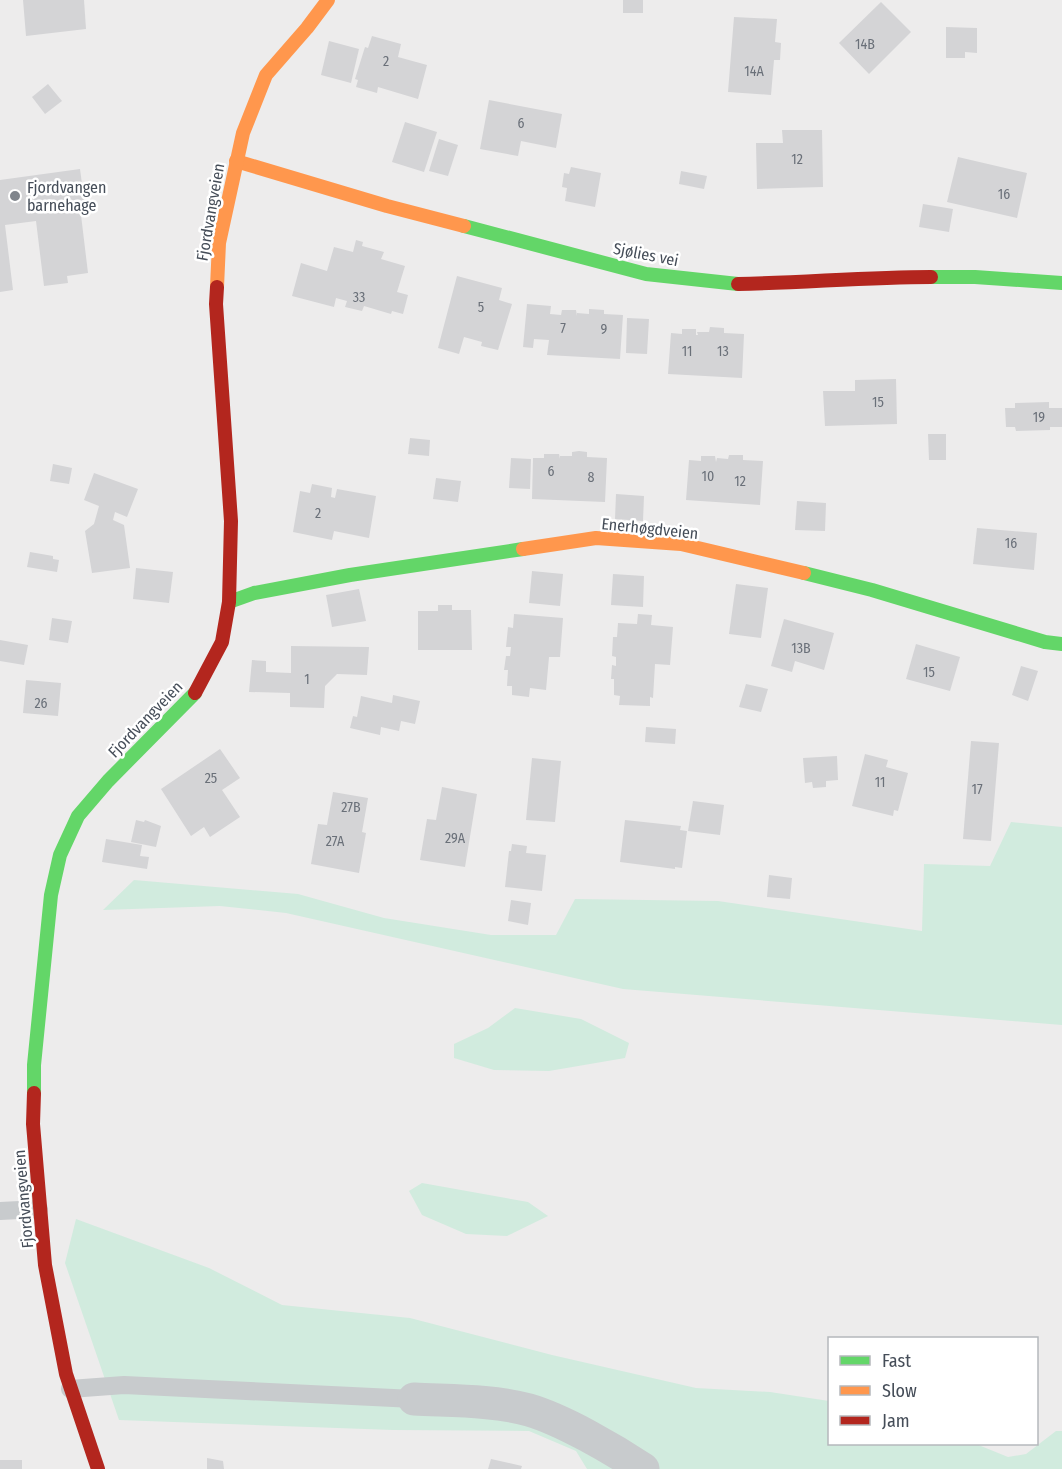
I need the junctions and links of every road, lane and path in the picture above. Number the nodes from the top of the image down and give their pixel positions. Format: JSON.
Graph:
{"nodes":[{"id":1,"x":328,"y":0,"type":"edge"},
{"id":2,"x":236,"y":161,"type":"junction"},
{"id":3,"x":1062,"y":283,"type":"edge"},
{"id":4,"x":229,"y":602,"type":"junction"},
{"id":5,"x":1062,"y":644,"type":"edge"},
{"id":6,"x":3,"y":1208,"type":"edge"},
{"id":7,"x":39,"y":1209,"type":"junction"},
{"id":8,"x":70,"y":1389,"type":"junction"},
{"id":9,"x":414,"y":1399,"type":"joint"},
{"id":10,"x":99,"y":1469,"type":"edge"},
{"id":11,"x":643,"y":1469,"type":"edge"}],
"edges":[{"from":1,"to":2,"type":"street","name":"Fjordvangveien"},
{"from":2,"to":3,"type":"street","name":"Sjølies vei"},
{"from":2,"to":4,"type":"street","name":"Fjordvangveien"},
{"from":4,"to":5,"type":"street","name":"Enerhøgdveien"},
{"from":4,"to":7,"type":"street","name":"Fjordvangveien"},
{"from":6,"to":7,"type":"lane"},
{"from":7,"to":8,"type":"street","name":"Fjordvangveien"},
{"from":8,"to":9,"type":"lane"},
{"from":8,"to":10,"type":"street","name":"Fjordvangveien"},
{"from":9,"to":11,"type":"street"}]}
